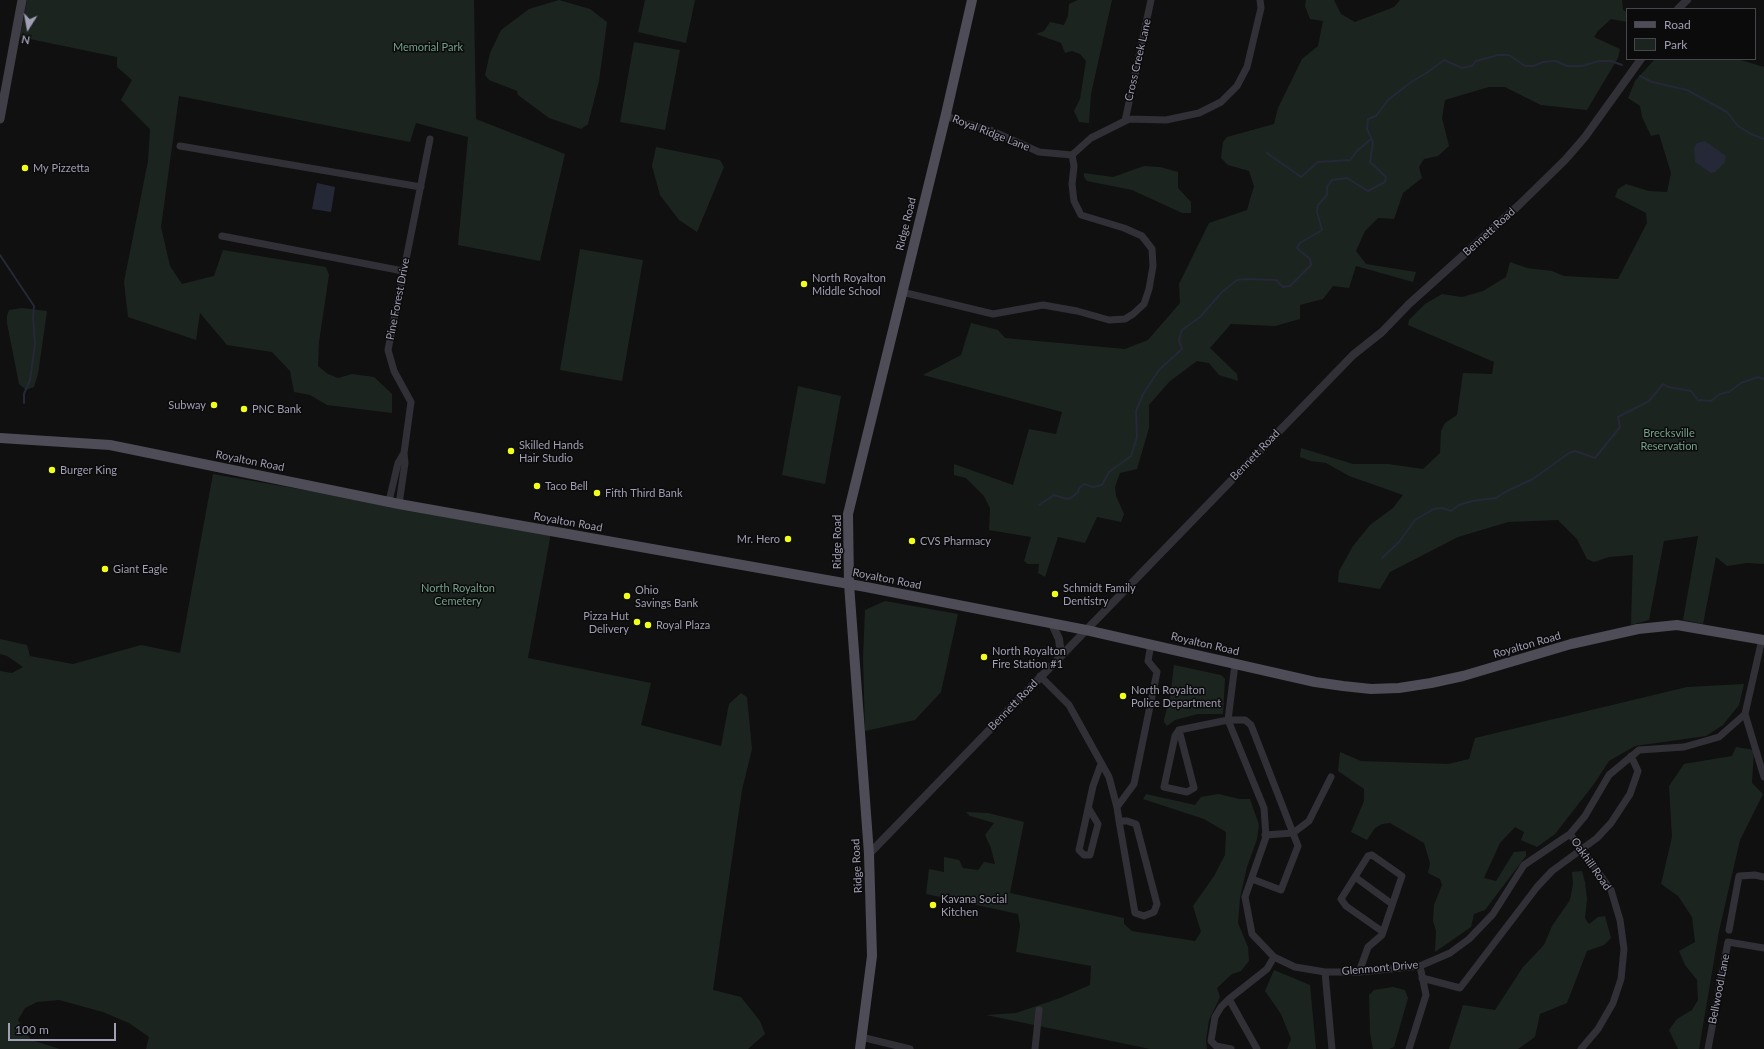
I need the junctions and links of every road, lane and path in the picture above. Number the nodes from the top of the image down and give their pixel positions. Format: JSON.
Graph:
{"nodes":[{"id":1,"x":22,"y":0,"type":"edge"},
{"id":2,"x":972,"y":0,"type":"edge"},
{"id":3,"x":1151,"y":0,"type":"edge"},
{"id":4,"x":1260,"y":0,"type":"edge"},
{"id":5,"x":1687,"y":0,"type":"edge"},
{"id":6,"x":1679,"y":8,"type":"edge"},
{"id":7,"x":1641,"y":60,"type":"edge"},
{"id":8,"x":946,"y":114,"type":"junction"},
{"id":9,"x":0,"y":119,"type":"edge"},
{"id":10,"x":1125,"y":121,"type":"junction"},
{"id":11,"x":430,"y":139,"type":"dead end"},
{"id":12,"x":180,"y":146,"type":"dead end"},
{"id":13,"x":1072,"y":155,"type":"junction"},
{"id":14,"x":421,"y":187,"type":"junction"},
{"id":15,"x":222,"y":236,"type":"dead end"},
{"id":16,"x":403,"y":271,"type":"junction"},
{"id":17,"x":902,"y":292,"type":"junction"},
{"id":18,"x":0,"y":438,"type":"edge"},
{"id":19,"x":404,"y":453,"type":"junction"},
{"id":20,"x":389,"y":501,"type":"junction"},
{"id":21,"x":400,"y":504,"type":"junction"},
{"id":22,"x":849,"y":584,"type":"junction"},
{"id":23,"x":1052,"y":624,"type":"junction"},
{"id":24,"x":1086,"y":630,"type":"junction"},
{"id":25,"x":1763,"y":639,"type":"edge"},
{"id":26,"x":1151,"y":644,"type":"junction"},
{"id":27,"x":1061,"y":655,"type":"junction"},
{"id":28,"x":1235,"y":664,"type":"junction"},
{"id":29,"x":1040,"y":676,"type":"junction"},
{"id":30,"x":1745,"y":714,"type":"junction"},
{"id":31,"x":1228,"y":720,"type":"junction"},
{"id":32,"x":1179,"y":730,"type":"junction"},
{"id":33,"x":1632,"y":756,"type":"junction"},
{"id":34,"x":1101,"y":764,"type":"junction"},
{"id":35,"x":1331,"y":777,"type":"dead end"},
{"id":36,"x":1764,"y":777,"type":"edge"},
{"id":37,"x":1117,"y":807,"type":"junction"},
{"id":38,"x":1089,"y":809,"type":"junction"},
{"id":39,"x":1119,"y":821,"type":"junction"},
{"id":40,"x":1293,"y":833,"type":"junction"},
{"id":41,"x":1570,"y":834,"type":"junction"},
{"id":42,"x":1265,"y":835,"type":"junction"},
{"id":43,"x":1581,"y":849,"type":"junction"},
{"id":44,"x":869,"y":854,"type":"junction"},
{"id":45,"x":1355,"y":877,"type":"junction"},
{"id":46,"x":1764,"y":877,"type":"edge"},
{"id":47,"x":1252,"y":879,"type":"junction"},
{"id":48,"x":1392,"y":904,"type":"junction"},
{"id":49,"x":1729,"y":930,"type":"dead end"},
{"id":50,"x":1383,"y":932,"type":"junction"},
{"id":51,"x":1764,"y":948,"type":"edge"},
{"id":52,"x":1274,"y":957,"type":"junction"},
{"id":53,"x":1420,"y":966,"type":"junction"},
{"id":54,"x":1325,"y":972,"type":"junction"},
{"id":55,"x":1359,"y":972,"type":"junction"},
{"id":56,"x":1422,"y":978,"type":"junction"},
{"id":57,"x":1229,"y":999,"type":"junction"},
{"id":58,"x":1039,"y":1010,"type":"dead end"},
{"id":59,"x":861,"y":1037,"type":"junction"},
{"id":60,"x":860,"y":1049,"type":"edge"},
{"id":61,"x":910,"y":1049,"type":"edge"},
{"id":62,"x":1035,"y":1049,"type":"edge"},
{"id":63,"x":1231,"y":1049,"type":"edge"},
{"id":64,"x":1256,"y":1049,"type":"edge"},
{"id":65,"x":1332,"y":1049,"type":"edge"},
{"id":66,"x":1409,"y":1049,"type":"edge"},
{"id":67,"x":1581,"y":1049,"type":"edge"},
{"id":68,"x":1708,"y":1049,"type":"edge"}],
"edges":[{"from":1,"to":9,"type":"main road"},
{"from":2,"to":8,"type":"main road","name":"Ridge Road"},
{"from":3,"to":10,"type":"street","name":"Cross Creek Lane"},
{"from":4,"to":10,"type":"street"},
{"from":5,"to":6,"type":"street"},
{"from":7,"to":24,"type":"street","name":"Bennett Road"},
{"from":8,"to":13,"type":"street","name":"Royal Ridge Lane"},
{"from":8,"to":17,"type":"main road","name":"Ridge Road"},
{"from":10,"to":13,"type":"street"},
{"from":11,"to":14,"type":"street","name":"Pine Forest Drive"},
{"from":12,"to":14,"type":"street"},
{"from":13,"to":17,"type":"street"},
{"from":14,"to":16,"type":"street","name":"Pine Forest Drive"},
{"from":15,"to":16,"type":"street"},
{"from":16,"to":19,"type":"street","name":"Pine Forest Drive"},
{"from":17,"to":22,"type":"main road","name":"Ridge Road"},
{"from":18,"to":20,"type":"main road","name":"Royalton Road"},
{"from":19,"to":20,"type":"street","name":"Pine Forest Drive"},
{"from":19,"to":21,"type":"street"},
{"from":20,"to":21,"type":"main road","name":"Royalton Road"},
{"from":21,"to":22,"type":"main road","name":"Royalton Road"},
{"from":22,"to":23,"type":"main road","name":"Royalton Road"},
{"from":22,"to":44,"type":"main road","name":"Ridge Road"},
{"from":23,"to":24,"type":"main road","name":"Royalton Road"},
{"from":23,"to":27,"type":"street"},
{"from":24,"to":26,"type":"main road","name":"Royalton Road"},
{"from":24,"to":27,"type":"street","name":"Bennett Road"},
{"from":25,"to":28,"type":"main road","name":"Royalton Road"},
{"from":25,"to":30,"type":"street"},
{"from":26,"to":28,"type":"main road","name":"Royalton Road"},
{"from":26,"to":37,"type":"street"},
{"from":27,"to":29,"type":"street","name":"Bennett Road"},
{"from":28,"to":31,"type":"street","name":"Glenmont Drive"},
{"from":29,"to":34,"type":"street"},
{"from":29,"to":44,"type":"street","name":"Bennett Road"},
{"from":30,"to":33,"type":"street","name":"Glenmont Drive"},
{"from":30,"to":36,"type":"street"},
{"from":31,"to":32,"type":"street"},
{"from":31,"to":40,"type":"street"},
{"from":31,"to":42,"type":"street","name":"Glenmont Drive"},
{"from":32,"to":32,"type":"street"},
{"from":33,"to":41,"type":"street","name":"Glenmont Drive"},
{"from":33,"to":43,"type":"street"},
{"from":34,"to":37,"type":"street"},
{"from":34,"to":38,"type":"street"},
{"from":35,"to":40,"type":"street"},
{"from":37,"to":39,"type":"street"},
{"from":38,"to":38,"type":"street"},
{"from":39,"to":39,"type":"street"},
{"from":40,"to":42,"type":"street"},
{"from":40,"to":47,"type":"street"},
{"from":41,"to":43,"type":"street","name":"Oakhill Road"},
{"from":41,"to":53,"type":"street","name":"Glenmont Drive"},
{"from":42,"to":47,"type":"street","name":"Glenmont Drive"},
{"from":43,"to":56,"type":"street"},
{"from":43,"to":67,"type":"street","name":"Oakhill Road"},
{"from":44,"to":59,"type":"main road","name":"Ridge Road"},
{"from":45,"to":48,"type":"street"},
{"from":45,"to":48,"type":"street"},
{"from":45,"to":50,"type":"street"},
{"from":46,"to":49,"type":"street"},
{"from":47,"to":52,"type":"street","name":"Glenmont Drive"},
{"from":48,"to":50,"type":"street"},
{"from":50,"to":55,"type":"street"},
{"from":51,"to":68,"type":"street","name":"Bellwood Lane"},
{"from":52,"to":54,"type":"street","name":"Glenmont Drive"},
{"from":52,"to":57,"type":"street"},
{"from":53,"to":55,"type":"street","name":"Glenmont Drive"},
{"from":53,"to":56,"type":"street"},
{"from":54,"to":55,"type":"street","name":"Glenmont Drive"},
{"from":54,"to":65,"type":"street"},
{"from":56,"to":66,"type":"street"},
{"from":57,"to":63,"type":"street"},
{"from":57,"to":64,"type":"street"},
{"from":58,"to":62,"type":"street"},
{"from":59,"to":60,"type":"main road","name":"Ridge Road"},
{"from":59,"to":61,"type":"street"}]}
